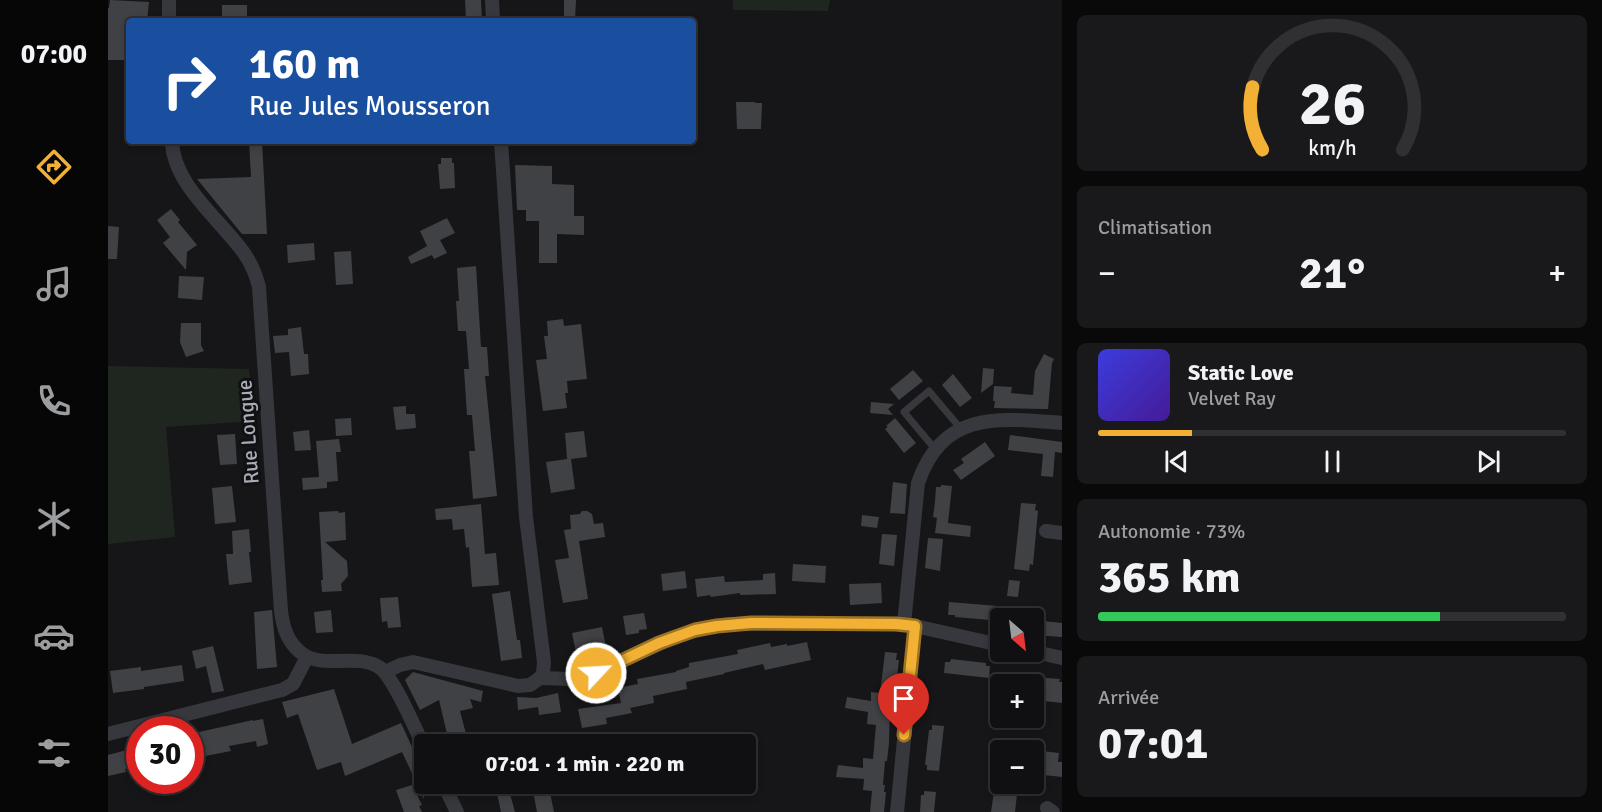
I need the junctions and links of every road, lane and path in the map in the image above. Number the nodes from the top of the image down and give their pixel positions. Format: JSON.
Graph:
{"nodes":[{"id":1,"x":169,"y":0,"type":"edge"},
{"id":2,"x":492,"y":0,"type":"edge"},
{"id":3,"x":169,"y":18,"type":"edge"},
{"id":4,"x":493,"y":18,"type":"edge"},
{"id":5,"x":172,"y":144,"type":"edge"},
{"id":6,"x":501,"y":144,"type":"edge"},
{"id":7,"x":1062,"y":423,"type":"edge"},
{"id":8,"x":961,"y":429,"type":"junction"},
{"id":9,"x":935,"y":449,"type":"junction"},
{"id":10,"x":1046,"y":531,"type":"dead end"},
{"id":11,"x":1062,"y":533,"type":"edge"},
{"id":12,"x":909,"y":625,"type":"junction"},
{"id":13,"x":990,"y":643,"type":"edge"},
{"id":14,"x":1044,"y":654,"type":"edge"},
{"id":15,"x":307,"y":657,"type":"junction"},
{"id":16,"x":1062,"y":658,"type":"edge"},
{"id":17,"x":385,"y":672,"type":"junction"},
{"id":18,"x":540,"y":678,"type":"junction"},
{"id":19,"x":108,"y":734,"type":"edge"},
{"id":20,"x":418,"y":734,"type":"edge"},
{"id":21,"x":448,"y":794,"type":"edge"},
{"id":22,"x":457,"y":812,"type":"edge"},
{"id":23,"x":897,"y":812,"type":"edge"}],
"edges":[{"from":1,"to":3,"type":"street"},
{"from":2,"to":4,"type":"street"},
{"from":5,"to":15,"type":"street","name":"Rue Longue"},
{"from":6,"to":18,"type":"street"},
{"from":7,"to":8,"type":"street"},
{"from":8,"to":9,"type":"street"},
{"from":8,"to":9,"type":"lane"},
{"from":9,"to":12,"type":"street"},
{"from":10,"to":11,"type":"street"},
{"from":12,"to":13,"type":"street"},
{"from":12,"to":18,"type":"street"},
{"from":12,"to":23,"type":"street"},
{"from":14,"to":16,"type":"street"},
{"from":15,"to":17,"type":"street"},
{"from":15,"to":19,"type":"street"},
{"from":17,"to":18,"type":"street"},
{"from":17,"to":20,"type":"street"},
{"from":21,"to":22,"type":"street"}]}
